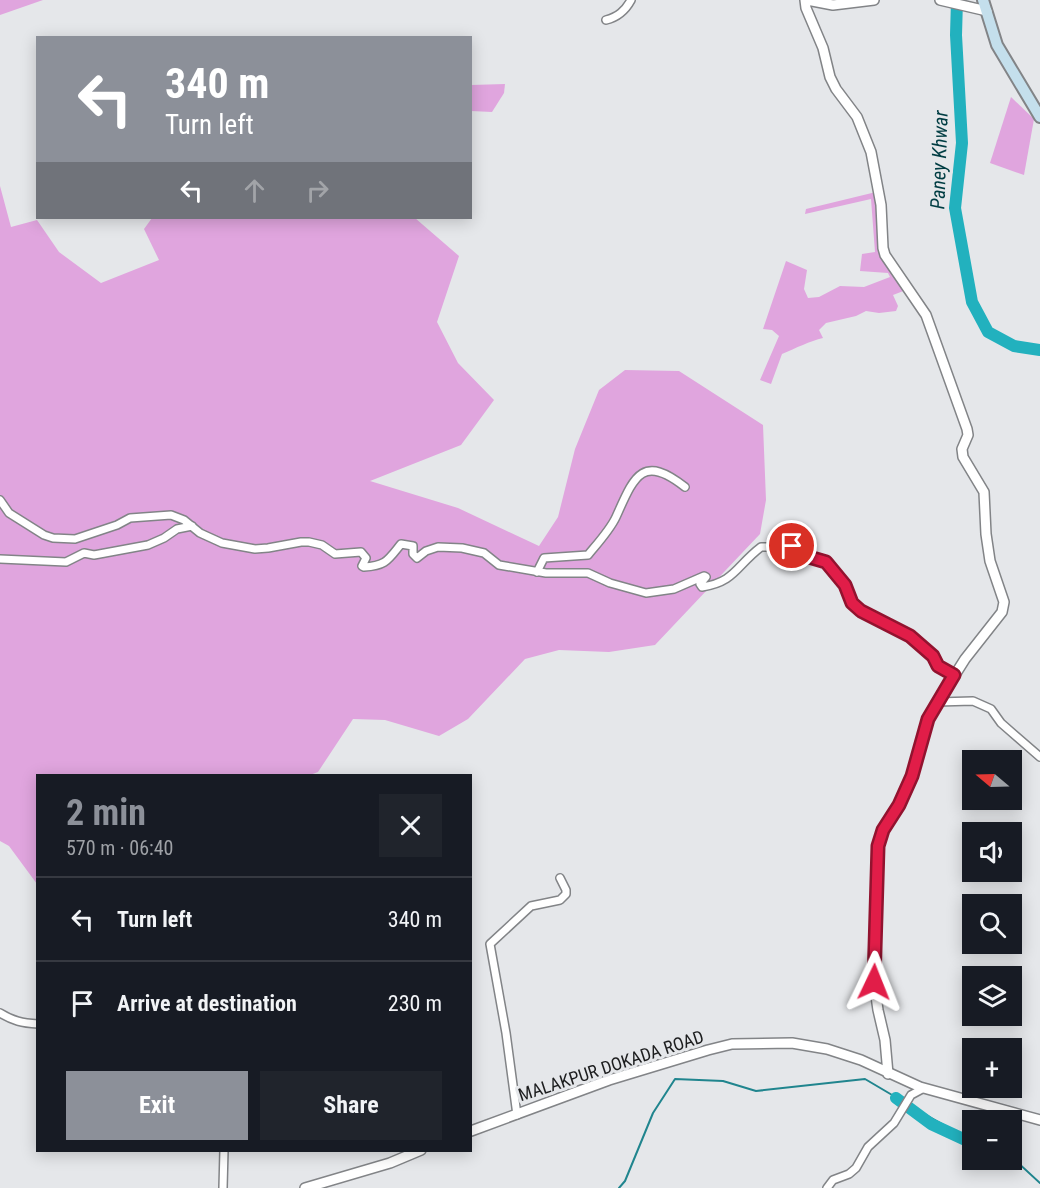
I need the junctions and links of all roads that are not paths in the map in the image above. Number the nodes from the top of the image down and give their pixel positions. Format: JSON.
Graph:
{"nodes":[{"id":1,"x":631,"y":0,"type":"edge"},
{"id":2,"x":806,"y":0,"type":"edge"},
{"id":3,"x":874,"y":0,"type":"edge"},
{"id":4,"x":940,"y":0,"type":"edge"},
{"id":5,"x":985,"y":5,"type":"edge"},
{"id":6,"x":606,"y":20,"type":"dead end"},
{"id":7,"x":1040,"y":117,"type":"edge"},
{"id":8,"x":685,"y":487,"type":"dead end"},
{"id":9,"x":0,"y":500,"type":"edge"},
{"id":10,"x":192,"y":526,"type":"junction"},
{"id":11,"x":0,"y":559,"type":"edge"},
{"id":12,"x":537,"y":572,"type":"junction"},
{"id":13,"x":954,"y":675,"type":"junction"},
{"id":14,"x":937,"y":702,"type":"junction"},
{"id":15,"x":1040,"y":756,"type":"edge"},
{"id":16,"x":560,"y":878,"type":"dead end"},
{"id":17,"x":0,"y":1013,"type":"edge"},
{"id":18,"x":36,"y":1024,"type":"edge"},
{"id":19,"x":888,"y":1074,"type":"junction"},
{"id":20,"x":905,"y":1080,"type":"junction"},
{"id":21,"x":924,"y":1088,"type":"junction"},
{"id":22,"x":911,"y":1095,"type":"junction"},
{"id":23,"x":517,"y":1115,"type":"junction"},
{"id":24,"x":1040,"y":1120,"type":"edge"},
{"id":25,"x":472,"y":1131,"type":"edge"},
{"id":26,"x":224,"y":1152,"type":"edge"},
{"id":27,"x":418,"y":1152,"type":"edge"},
{"id":28,"x":223,"y":1188,"type":"edge"},
{"id":29,"x":305,"y":1188,"type":"edge"},
{"id":30,"x":827,"y":1188,"type":"edge"}],
"edges":[{"from":1,"to":6,"type":"street"},
{"from":2,"to":3,"type":"street"},
{"from":2,"to":13,"type":"street"},
{"from":4,"to":5,"type":"street"},
{"from":5,"to":7,"type":"main road"},
{"from":8,"to":12,"type":"street"},
{"from":9,"to":10,"type":"street"},
{"from":10,"to":11,"type":"street"},
{"from":10,"to":12,"type":"street"},
{"from":12,"to":13,"type":"street"},
{"from":13,"to":14,"type":"street"},
{"from":14,"to":15,"type":"street"},
{"from":14,"to":19,"type":"street"},
{"from":16,"to":23,"type":"street"},
{"from":17,"to":18,"type":"street"},
{"from":19,"to":20,"type":"street","name":"MALAKPUR DOKADA ROAD"},
{"from":19,"to":23,"type":"street","name":"MALAKPUR DOKADA ROAD"},
{"from":20,"to":21,"type":"street","name":"MALAKPUR DOKADA ROAD"},
{"from":20,"to":22,"type":"street"},
{"from":21,"to":22,"type":"street"},
{"from":21,"to":24,"type":"street","name":"MALAKPUR DOKADA ROAD"},
{"from":22,"to":30,"type":"street"},
{"from":23,"to":25,"type":"street","name":"MALAKPUR DOKADA ROAD"},
{"from":26,"to":28,"type":"street"},
{"from":27,"to":29,"type":"street"}]}
